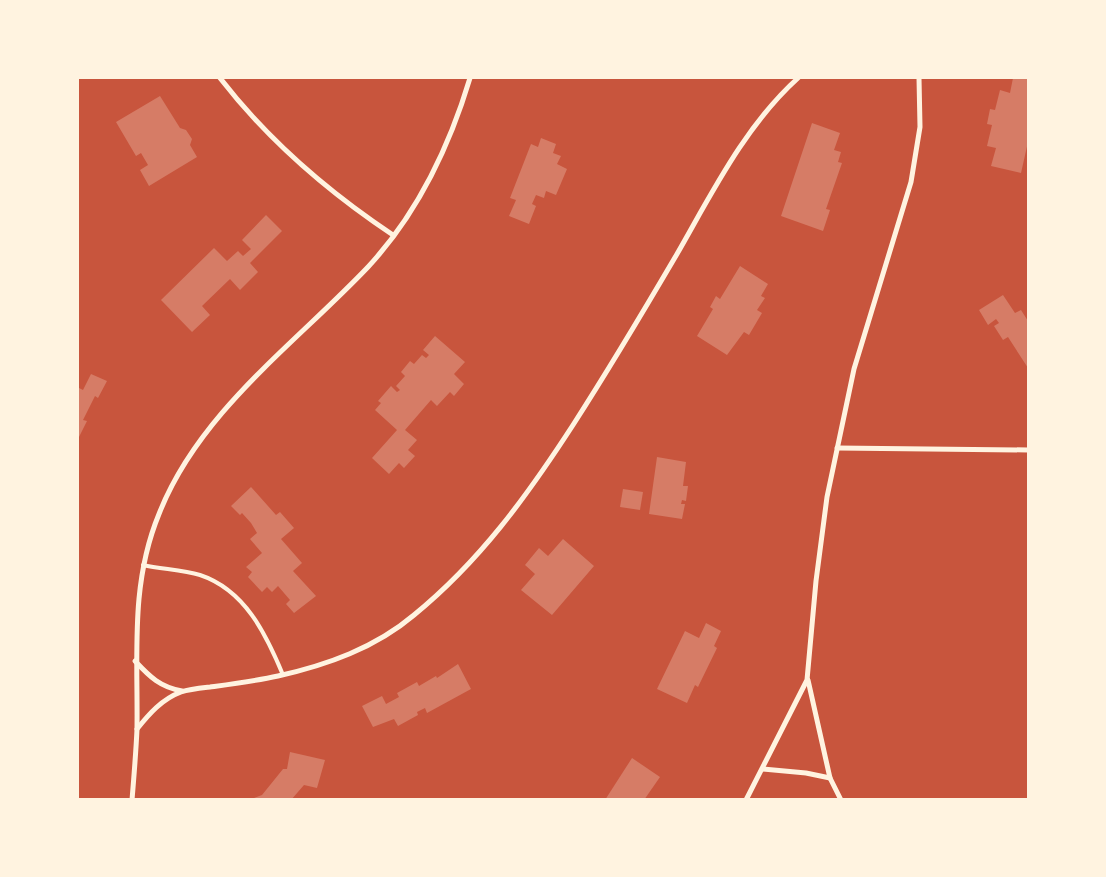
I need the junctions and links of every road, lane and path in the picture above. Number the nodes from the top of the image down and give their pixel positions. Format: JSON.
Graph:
{"nodes":[{"id":1,"x":220,"y":78,"type":"edge"},
{"id":2,"x":470,"y":78,"type":"edge"},
{"id":3,"x":798,"y":78,"type":"edge"},
{"id":4,"x":919,"y":78,"type":"edge"},
{"id":5,"x":393,"y":235,"type":"junction"},
{"id":6,"x":837,"y":448,"type":"junction"},
{"id":7,"x":1028,"y":450,"type":"edge"},
{"id":8,"x":143,"y":565,"type":"junction"},
{"id":9,"x":135,"y":661,"type":"junction"},
{"id":10,"x":283,"y":675,"type":"junction"},
{"id":11,"x":808,"y":680,"type":"junction"},
{"id":12,"x":182,"y":691,"type":"junction"},
{"id":13,"x":137,"y":729,"type":"junction"},
{"id":14,"x":763,"y":769,"type":"junction"},
{"id":15,"x":830,"y":778,"type":"junction"},
{"id":16,"x":132,"y":800,"type":"edge"},
{"id":17,"x":746,"y":800,"type":"edge"},
{"id":18,"x":841,"y":800,"type":"edge"}],
"edges":[{"from":1,"to":5,"type":"street"},
{"from":2,"to":5,"type":"street"},
{"from":3,"to":10,"type":"street"},
{"from":4,"to":6,"type":"street"},
{"from":5,"to":8,"type":"street"},
{"from":6,"to":7,"type":"street"},
{"from":6,"to":11,"type":"street"},
{"from":8,"to":9,"type":"street"},
{"from":8,"to":10,"type":"lane"},
{"from":9,"to":12,"type":"street"},
{"from":9,"to":13,"type":"street"},
{"from":10,"to":12,"type":"street"},
{"from":11,"to":14,"type":"street"},
{"from":11,"to":15,"type":"street"},
{"from":12,"to":13,"type":"street"},
{"from":13,"to":16,"type":"street"},
{"from":14,"to":15,"type":"street"},
{"from":14,"to":17,"type":"street"},
{"from":15,"to":18,"type":"street"}]}
